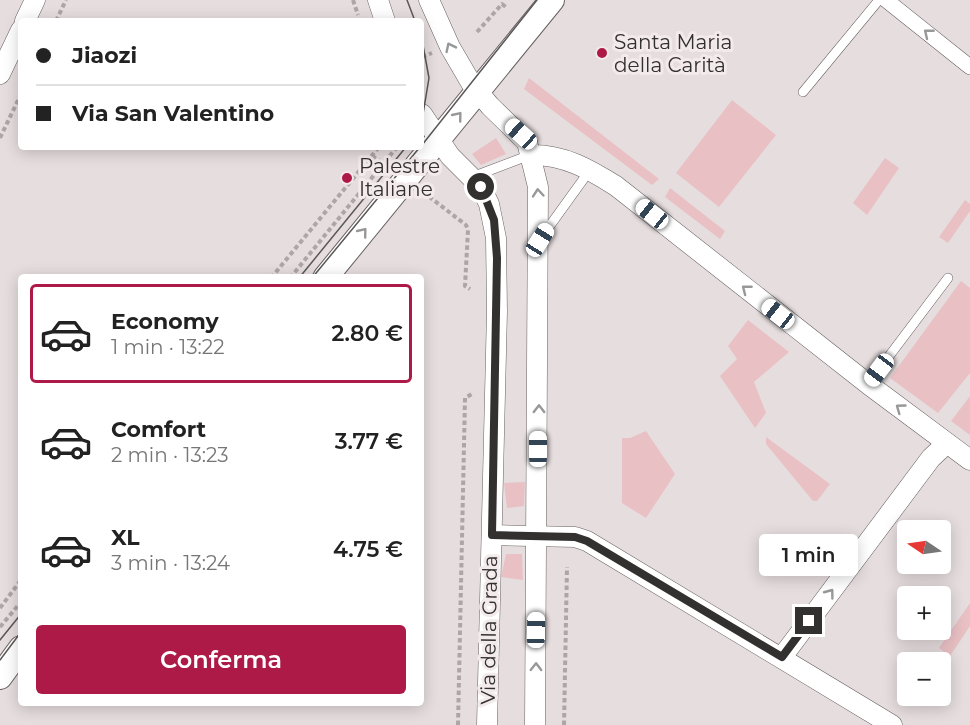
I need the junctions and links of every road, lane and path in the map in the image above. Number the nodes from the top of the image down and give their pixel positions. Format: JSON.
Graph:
{"nodes":[{"id":1,"x":35,"y":0,"type":"edge"},
{"id":2,"x":66,"y":0,"type":"edge"},
{"id":3,"x":353,"y":0,"type":"edge"},
{"id":4,"x":378,"y":0,"type":"edge"},
{"id":5,"x":429,"y":0,"type":"edge"},
{"id":6,"x":552,"y":0,"type":"edge"},
{"id":7,"x":879,"y":0,"type":"edge"},
{"id":8,"x":886,"y":0,"type":"edge"},
{"id":9,"x":504,"y":2,"type":"edge"},
{"id":10,"x":507,"y":8,"type":"dead end"},
{"id":11,"x":26,"y":18,"type":"edge"},
{"id":12,"x":57,"y":18,"type":"edge"},
{"id":13,"x":359,"y":18,"type":"edge"},
{"id":14,"x":384,"y":18,"type":"edge"},
{"id":15,"x":477,"y":32,"type":"dead end"},
{"id":16,"x":18,"y":36,"type":"edge"},
{"id":17,"x":433,"y":52,"type":"dead end"},
{"id":18,"x":424,"y":56,"type":"edge"},
{"id":19,"x":970,"y":67,"type":"edge"},
{"id":20,"x":0,"y":74,"type":"edge"},
{"id":21,"x":477,"y":91,"type":"junction"},
{"id":22,"x":803,"y":92,"type":"dead end"},
{"id":23,"x":18,"y":100,"type":"edge"},
{"id":24,"x":424,"y":117,"type":"edge"},
{"id":25,"x":0,"y":138,"type":"edge"},
{"id":26,"x":438,"y":140,"type":"junction"},
{"id":27,"x":377,"y":150,"type":"edge"},
{"id":28,"x":395,"y":150,"type":"edge"},
{"id":29,"x":532,"y":154,"type":"junction"},
{"id":30,"x":372,"y":156,"type":"junction"},
{"id":31,"x":380,"y":161,"type":"dead end"},
{"id":32,"x":590,"y":170,"type":"junction"},
{"id":33,"x":472,"y":177,"type":"junction"},
{"id":34,"x":416,"y":198,"type":"dead end"},
{"id":35,"x":540,"y":240,"type":"junction"},
{"id":36,"x":274,"y":274,"type":"edge"},
{"id":37,"x":293,"y":274,"type":"edge"},
{"id":38,"x":328,"y":274,"type":"edge"},
{"id":39,"x":948,"y":278,"type":"dead end"},
{"id":40,"x":470,"y":290,"type":"dead end"},
{"id":41,"x":868,"y":384,"type":"junction"},
{"id":42,"x":472,"y":394,"type":"dead end"},
{"id":43,"x":947,"y":443,"type":"junction"},
{"id":44,"x":970,"y":460,"type":"edge"},
{"id":45,"x":462,"y":524,"type":"junction"},
{"id":46,"x":468,"y":525,"type":"dead end"},
{"id":47,"x":492,"y":535,"type":"junction"},
{"id":48,"x":537,"y":536,"type":"junction"},
{"id":49,"x":567,"y":567,"type":"dead end"},
{"id":50,"x":18,"y":584,"type":"edge"},
{"id":51,"x":18,"y":606,"type":"edge"},
{"id":52,"x":0,"y":608,"type":"edge"},
{"id":53,"x":0,"y":627,"type":"edge"},
{"id":54,"x":18,"y":652,"type":"edge"},
{"id":55,"x":782,"y":657,"type":"junction"},
{"id":56,"x":0,"y":676,"type":"edge"},
{"id":57,"x":458,"y":725,"type":"edge"},
{"id":58,"x":487,"y":725,"type":"edge"},
{"id":59,"x":535,"y":725,"type":"edge"},
{"id":60,"x":564,"y":725,"type":"edge"},
{"id":61,"x":892,"y":725,"type":"edge"}],
"edges":[{"from":1,"to":11,"type":"street"},
{"from":2,"to":12,"type":"path"},
{"from":3,"to":13,"type":"path"},
{"from":4,"to":14,"type":"street"},
{"from":21,"to":5,"type":"street","one_way":true},
{"from":6,"to":21,"type":"street"},
{"from":7,"to":22,"type":"lane"},
{"from":19,"to":8,"type":"street","one_way":true},
{"from":9,"to":10,"type":"path"},
{"from":9,"to":15,"type":"path"},
{"from":16,"to":20,"type":"street"},
{"from":17,"to":18,"type":"path"},
{"from":26,"to":21,"type":"street","one_way":true},
{"from":21,"to":29,"type":"street"},
{"from":23,"to":25,"type":"path"},
{"from":24,"to":26,"type":"street","name":"Via della Grada"},
{"from":26,"to":33,"type":"street","name":"Via della Grada"},
{"from":38,"to":26,"type":"street","one_way":true},
{"from":27,"to":30,"type":"path"},
{"from":28,"to":37,"type":"path"},
{"from":29,"to":32,"type":"street"},
{"from":29,"to":33,"type":"lane"},
{"from":35,"to":29,"type":"street","one_way":true},
{"from":30,"to":31,"type":"path"},
{"from":30,"to":36,"type":"path"},
{"from":32,"to":35,"type":"lane"},
{"from":41,"to":32,"type":"street","one_way":true},
{"from":33,"to":47,"type":"street","name":"Via della Grada"},
{"from":34,"to":40,"type":"path"},
{"from":48,"to":35,"type":"street","one_way":true},
{"from":39,"to":41,"type":"lane"},
{"from":43,"to":41,"type":"street","one_way":true},
{"from":42,"to":45,"type":"path"},
{"from":43,"to":44,"type":"street"},
{"from":55,"to":43,"type":"street","one_way":true},
{"from":45,"to":46,"type":"path"},
{"from":45,"to":57,"type":"path"},
{"from":47,"to":48,"type":"street","name":"Via della Grada"},
{"from":47,"to":58,"type":"street","name":"Via della Grada"},
{"from":48,"to":55,"type":"street","name":"Via della Grada"},
{"from":59,"to":48,"type":"street","one_way":true},
{"from":49,"to":60,"type":"path"},
{"from":50,"to":52,"type":"path"},
{"from":51,"to":53,"type":"path"},
{"from":54,"to":56,"type":"street"},
{"from":55,"to":61,"type":"street","name":"Via della Grada"}]}
